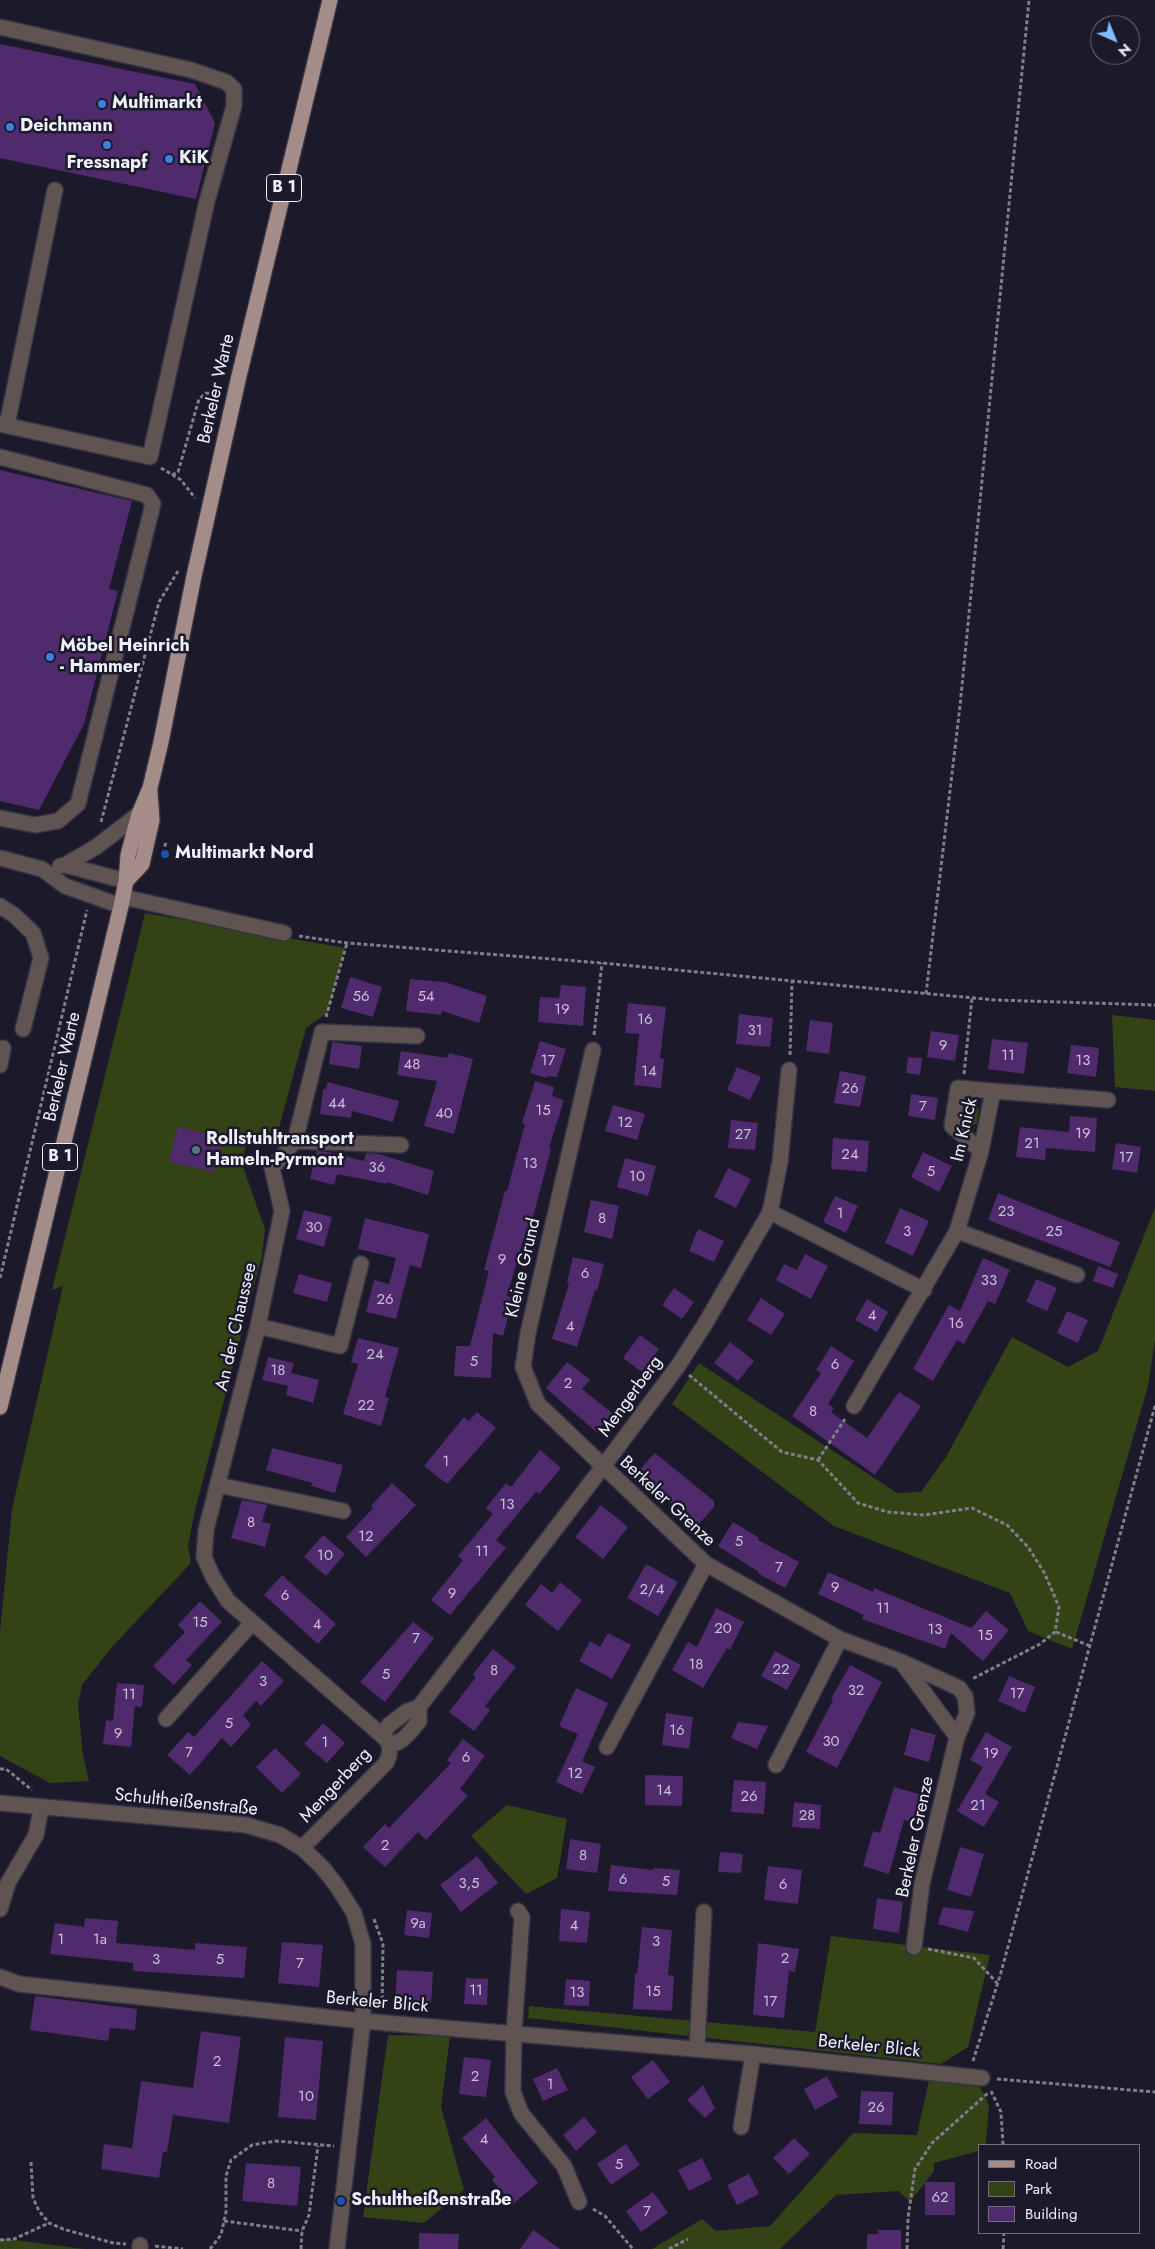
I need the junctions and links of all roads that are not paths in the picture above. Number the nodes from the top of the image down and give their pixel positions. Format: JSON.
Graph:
{"nodes":[{"id":1,"x":330,"y":0,"type":"edge"},
{"id":2,"x":0,"y":27,"type":"edge"},
{"id":3,"x":54,"y":190,"type":"dead end"},
{"id":4,"x":3,"y":425,"type":"edge"},
{"id":5,"x":0,"y":457,"type":"edge"},
{"id":6,"x":150,"y":788,"type":"junction"},
{"id":7,"x":138,"y":814,"type":"junction"},
{"id":8,"x":0,"y":818,"type":"edge"},
{"id":9,"x":0,"y":858,"type":"edge"},
{"id":10,"x":65,"y":866,"type":"junction"},
{"id":11,"x":42,"y":869,"type":"junction"},
{"id":12,"x":126,"y":881,"type":"junction"},
{"id":13,"x":122,"y":902,"type":"junction"},
{"id":14,"x":0,"y":906,"type":"edge"},
{"id":15,"x":284,"y":933,"type":"road end"},
{"id":16,"x":23,"y":1029,"type":"dead end"},
{"id":17,"x":417,"y":1036,"type":"dead end"},
{"id":18,"x":3,"y":1048,"type":"dead end"},
{"id":19,"x":593,"y":1050,"type":"road end"},
{"id":20,"x":0,"y":1065,"type":"edge"},
{"id":21,"x":789,"y":1070,"type":"road end"},
{"id":22,"x":993,"y":1091,"type":"junction"},
{"id":23,"x":1108,"y":1100,"type":"dead end"},
{"id":24,"x":295,"y":1140,"type":"junction"},
{"id":25,"x":401,"y":1145,"type":"dead end"},
{"id":26,"x":981,"y":1151,"type":"junction"},
{"id":27,"x":770,"y":1212,"type":"junction"},
{"id":28,"x":957,"y":1231,"type":"junction"},
{"id":29,"x":361,"y":1264,"type":"dead end"},
{"id":30,"x":1077,"y":1275,"type":"dead end"},
{"id":31,"x":924,"y":1290,"type":"junction"},
{"id":32,"x":258,"y":1326,"type":"junction"},
{"id":33,"x":854,"y":1406,"type":"road end"},
{"id":34,"x":0,"y":1407,"type":"edge"},
{"id":35,"x":602,"y":1468,"type":"junction"},
{"id":36,"x":218,"y":1485,"type":"junction"},
{"id":37,"x":343,"y":1511,"type":"dead end"},
{"id":38,"x":706,"y":1564,"type":"junction"},
{"id":39,"x":252,"y":1623,"type":"junction"},
{"id":40,"x":840,"y":1639,"type":"junction"},
{"id":41,"x":902,"y":1662,"type":"junction"},
{"id":42,"x":166,"y":1719,"type":"dead end"},
{"id":43,"x":957,"y":1737,"type":"junction"},
{"id":44,"x":386,"y":1740,"type":"junction"},
{"id":45,"x":607,"y":1747,"type":"dead end"},
{"id":46,"x":776,"y":1765,"type":"dead end"},
{"id":47,"x":0,"y":1803,"type":"edge"},
{"id":48,"x":41,"y":1808,"type":"junction"},
{"id":49,"x":302,"y":1848,"type":"junction"},
{"id":50,"x":0,"y":1909,"type":"edge"},
{"id":51,"x":518,"y":1911,"type":"dead end"},
{"id":52,"x":704,"y":1912,"type":"dead end"},
{"id":53,"x":914,"y":1947,"type":"road end"},
{"id":54,"x":0,"y":1977,"type":"edge"},
{"id":55,"x":363,"y":2021,"type":"junction"},
{"id":56,"x":514,"y":2032,"type":"junction"},
{"id":57,"x":696,"y":2049,"type":"junction"},
{"id":58,"x":753,"y":2054,"type":"junction"},
{"id":59,"x":975,"y":2077,"type":"road end"},
{"id":60,"x":741,"y":2127,"type":"dead end"},
{"id":61,"x":579,"y":2202,"type":"road end"},
{"id":62,"x":336,"y":2249,"type":"edge"}],
"edges":[{"from":1,"to":6,"type":"main road","name":"Berkeler Warte","number":"B 1"},
{"from":2,"to":4,"type":"street"},
{"from":3,"to":4,"type":"street"},
{"from":5,"to":8,"type":"street"},
{"from":6,"to":7,"type":"main road","name":"Berkeler Warte","number":"B 1"},
{"from":6,"to":12,"type":"main road","name":"Berkeler Warte","number":"B 1"},
{"from":7,"to":10,"type":"street"},
{"from":7,"to":12,"type":"main road","name":"Berkeler Warte","number":"B 1"},
{"from":9,"to":11,"type":"street"},
{"from":10,"to":11,"type":"street"},
{"from":10,"to":12,"type":"street"},
{"from":11,"to":13,"type":"street"},
{"from":12,"to":13,"type":"main road","name":"Berkeler Warte","number":"B 1"},
{"from":13,"to":15,"type":"street"},
{"from":13,"to":34,"type":"main road","name":"Berkeler Warte","number":"B 1"},
{"from":14,"to":16,"type":"street"},
{"from":17,"to":24,"type":"street","name":"An der Chaussee"},
{"from":18,"to":20,"type":"street"},
{"from":19,"to":35,"type":"street","name":"Kleine Grund"},
{"from":21,"to":27,"type":"street","name":"Mengerberg"},
{"from":22,"to":23,"type":"street","name":"Im Knick"},
{"from":22,"to":26,"type":"street","name":"Im Knick"},
{"from":22,"to":26,"type":"street"},
{"from":24,"to":25,"type":"street"},
{"from":24,"to":32,"type":"street","name":"An der Chaussee"},
{"from":26,"to":28,"type":"street","name":"Im Knick"},
{"from":27,"to":31,"type":"street"},
{"from":27,"to":35,"type":"street","name":"Mengerberg"},
{"from":28,"to":30,"type":"street"},
{"from":28,"to":31,"type":"street","name":"Im Knick"},
{"from":29,"to":32,"type":"street"},
{"from":31,"to":33,"type":"street","name":"Im Knick"},
{"from":32,"to":36,"type":"street","name":"An der Chaussee"},
{"from":35,"to":38,"type":"street","name":"Berkeler Grenze"},
{"from":35,"to":44,"type":"street","name":"Mengerberg"},
{"from":36,"to":37,"type":"street"},
{"from":36,"to":39,"type":"street","name":"An der Chaussee"},
{"from":38,"to":40,"type":"street","name":"Berkeler Grenze"},
{"from":38,"to":45,"type":"street","name":"Berkeler Grenze"},
{"from":39,"to":42,"type":"street"},
{"from":39,"to":44,"type":"street","name":"An der Chaussee"},
{"from":40,"to":41,"type":"street","name":"Berkeler Grenze"},
{"from":40,"to":46,"type":"street"},
{"from":41,"to":43,"type":"street"},
{"from":41,"to":43,"type":"street","name":"Berkeler Grenze"},
{"from":43,"to":53,"type":"street","name":"Berkeler Grenze"},
{"from":44,"to":49,"type":"street","name":"Mengerberg"},
{"from":47,"to":48,"type":"street","name":"Schultheißenstraße"},
{"from":48,"to":49,"type":"street","name":"Schultheißenstraße"},
{"from":48,"to":50,"type":"street"},
{"from":49,"to":55,"type":"street","name":"Schultheißenstraße"},
{"from":51,"to":56,"type":"street"},
{"from":52,"to":57,"type":"street"},
{"from":54,"to":55,"type":"street","name":"Berkeler Blick"},
{"from":55,"to":56,"type":"street","name":"Berkeler Blick"},
{"from":55,"to":62,"type":"street","name":"Schultheißenstraße"},
{"from":56,"to":57,"type":"street","name":"Berkeler Blick"},
{"from":56,"to":61,"type":"street"},
{"from":57,"to":58,"type":"street","name":"Berkeler Blick"},
{"from":58,"to":59,"type":"street","name":"Berkeler Blick"},
{"from":58,"to":60,"type":"street"}]}
